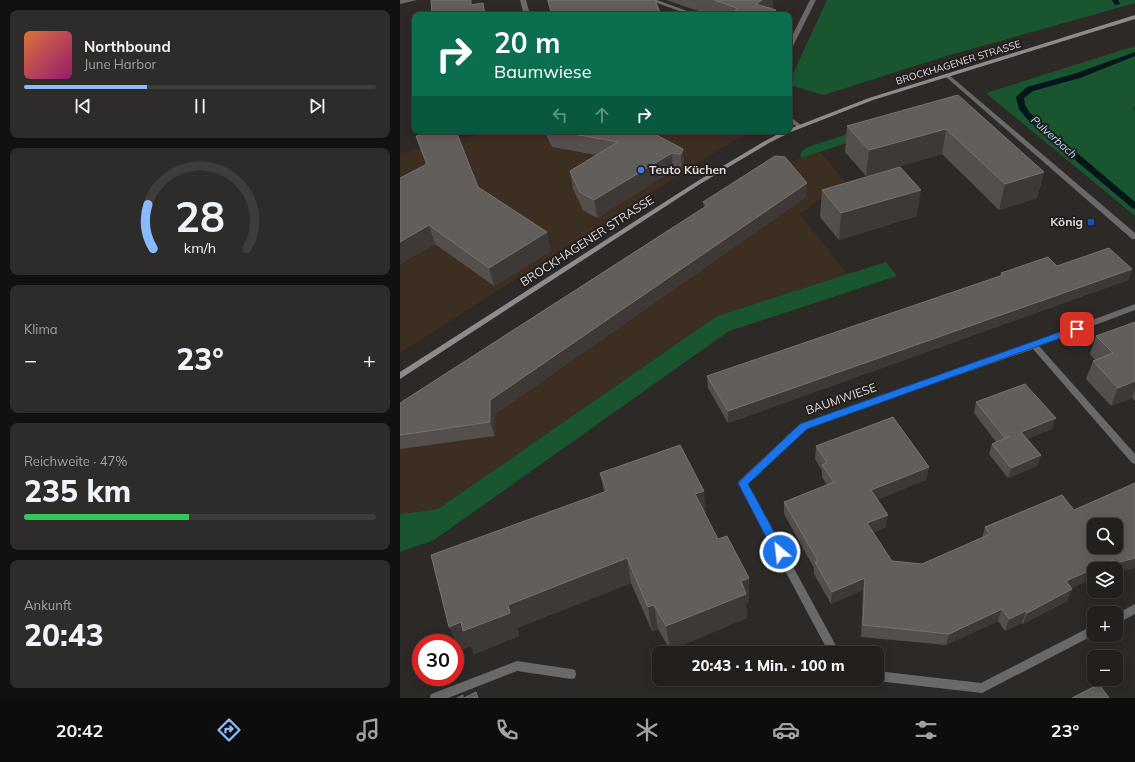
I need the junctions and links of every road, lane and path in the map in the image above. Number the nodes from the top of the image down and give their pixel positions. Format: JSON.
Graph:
{"nodes":[{"id":1,"x":414,"y":0,"type":"edge"},
{"id":2,"x":523,"y":0,"type":"edge"},
{"id":3,"x":652,"y":0,"type":"edge"},
{"id":4,"x":813,"y":0,"type":"edge"},
{"id":5,"x":400,"y":2,"type":"edge"},
{"id":6,"x":526,"y":12,"type":"edge"},
{"id":7,"x":686,"y":12,"type":"edge"},
{"id":8,"x":1135,"y":17,"type":"edge"},
{"id":9,"x":792,"y":42,"type":"edge"},
{"id":10,"x":948,"y":76,"type":"junction"},
{"id":11,"x":792,"y":120,"type":"edge"},
{"id":12,"x":799,"y":126,"type":"junction"},
{"id":13,"x":792,"y":130,"type":"edge"},
{"id":14,"x":783,"y":134,"type":"edge"},
{"id":15,"x":1135,"y":236,"type":"edge"},
{"id":16,"x":1135,"y":307,"type":"edge"},
{"id":17,"x":1034,"y":345,"type":"junction"},
{"id":18,"x":400,"y":376,"type":"edge"},
{"id":19,"x":1135,"y":460,"type":"edge"},
{"id":20,"x":1135,"y":609,"type":"edge"},
{"id":21,"x":1123,"y":615,"type":"edge"},
{"id":22,"x":1087,"y":634,"type":"edge"},
{"id":23,"x":831,"y":646,"type":"edge"},
{"id":24,"x":572,"y":674,"type":"dead end"},
{"id":25,"x":884,"y":677,"type":"edge"},
{"id":26,"x":435,"y":698,"type":"edge"}],
"edges":[{"from":1,"to":5,"type":"street"},
{"from":2,"to":6,"type":"street"},
{"from":3,"to":7,"type":"street"},
{"from":4,"to":9,"type":"street"},
{"from":8,"to":10,"type":"main road","name":"BROCKHAGENER STRASSE"},
{"from":10,"to":12,"type":"main road","name":"BROCKHAGENER STRASSE"},
{"from":10,"to":15,"type":"street"},
{"from":11,"to":12,"type":"street"},
{"from":12,"to":13,"type":"main road","name":"BROCKHAGENER STRASSE"},
{"from":14,"to":18,"type":"main road","name":"BROCKHAGENER STRASSE"},
{"from":16,"to":17,"type":"street","name":"BAUMWIESE"},
{"from":17,"to":19,"type":"street"},
{"from":17,"to":23,"type":"street","name":"BAUMWIESE"},
{"from":20,"to":21,"type":"street"},
{"from":22,"to":25,"type":"street"},
{"from":24,"to":26,"type":"street"}]}
